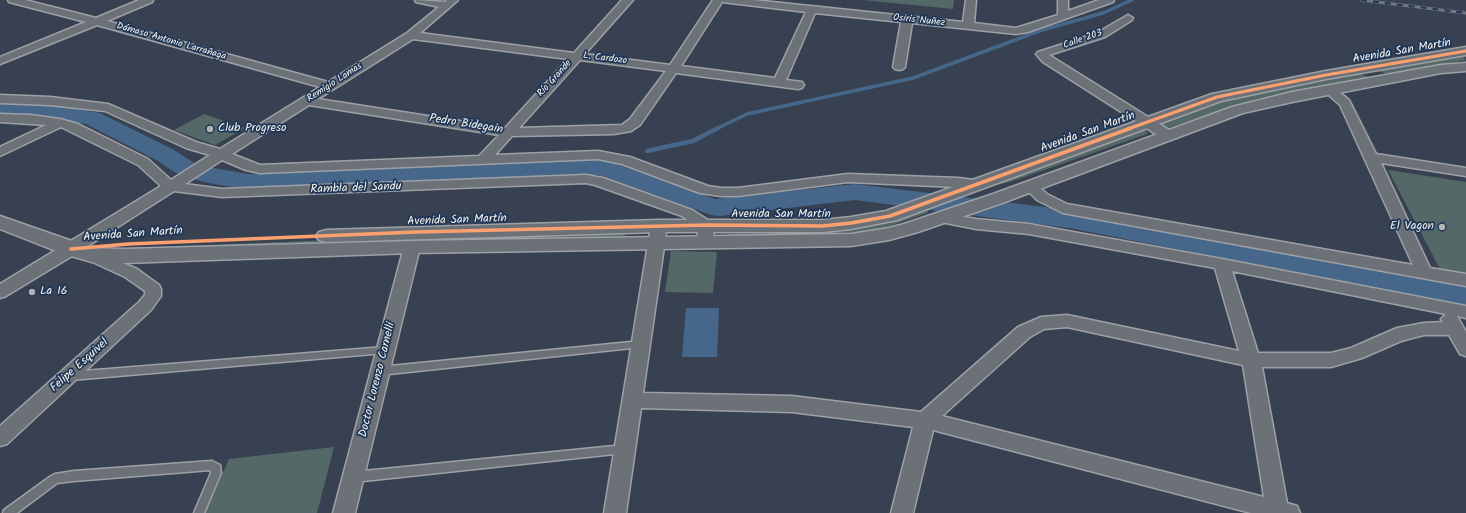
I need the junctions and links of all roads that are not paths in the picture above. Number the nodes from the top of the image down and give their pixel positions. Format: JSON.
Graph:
{"nodes":[{"id":1,"x":12,"y":0,"type":"edge"},
{"id":2,"x":148,"y":0,"type":"edge"},
{"id":3,"x":420,"y":0,"type":"edge"},
{"id":4,"x":628,"y":0,"type":"edge"},
{"id":5,"x":718,"y":0,"type":"edge"},
{"id":6,"x":724,"y":0,"type":"edge"},
{"id":7,"x":971,"y":0,"type":"edge"},
{"id":8,"x":1063,"y":0,"type":"edge"},
{"id":9,"x":1109,"y":0,"type":"edge"},
{"id":10,"x":450,"y":3,"type":"edge"},
{"id":11,"x":812,"y":10,"type":"junction"},
{"id":12,"x":1063,"y":16,"type":"junction"},
{"id":13,"x":1128,"y":18,"type":"dead end"},
{"id":14,"x":907,"y":20,"type":"junction"},
{"id":15,"x":96,"y":21,"type":"junction"},
{"id":16,"x":968,"y":26,"type":"junction"},
{"id":17,"x":411,"y":35,"type":"junction"},
{"id":18,"x":1466,"y":51,"type":"edge"},
{"id":19,"x":576,"y":55,"type":"junction"},
{"id":20,"x":0,"y":61,"type":"edge"},
{"id":21,"x":899,"y":67,"type":"dead end"},
{"id":22,"x":1466,"y":67,"type":"edge"},
{"id":23,"x":674,"y":68,"type":"junction"},
{"id":24,"x":1365,"y":68,"type":"junction"},
{"id":25,"x":1387,"y":80,"type":"junction"},
{"id":26,"x":779,"y":82,"type":"junction"},
{"id":27,"x":798,"y":85,"type":"dead end"},
{"id":28,"x":329,"y":86,"type":"junction"},
{"id":29,"x":1329,"y":90,"type":"junction"},
{"id":30,"x":0,"y":99,"type":"edge"},
{"id":31,"x":307,"y":101,"type":"junction"},
{"id":32,"x":0,"y":118,"type":"edge"},
{"id":33,"x":60,"y":123,"type":"junction"},
{"id":34,"x":1146,"y":123,"type":"junction"},
{"id":35,"x":508,"y":132,"type":"junction"},
{"id":36,"x":1167,"y":135,"type":"junction"},
{"id":37,"x":0,"y":152,"type":"edge"},
{"id":38,"x":216,"y":157,"type":"junction"},
{"id":39,"x":1371,"y":157,"type":"junction"},
{"id":40,"x":483,"y":160,"type":"junction"},
{"id":41,"x":1466,"y":172,"type":"edge"},
{"id":42,"x":173,"y":183,"type":"junction"},
{"id":43,"x":973,"y":186,"type":"junction"},
{"id":44,"x":1030,"y":186,"type":"junction"},
{"id":45,"x":949,"y":215,"type":"junction"},
{"id":46,"x":0,"y":222,"type":"edge"},
{"id":47,"x":705,"y":233,"type":"junction"},
{"id":48,"x":658,"y":234,"type":"junction"},
{"id":49,"x":412,"y":246,"type":"junction"},
{"id":50,"x":71,"y":249,"type":"junction"},
{"id":51,"x":92,"y":255,"type":"junction"},
{"id":52,"x":1222,"y":264,"type":"junction"},
{"id":53,"x":1424,"y":272,"type":"junction"},
{"id":54,"x":1466,"y":280,"type":"edge"},
{"id":55,"x":0,"y":292,"type":"edge"},
{"id":56,"x":1443,"y":307,"type":"junction"},
{"id":57,"x":1466,"y":312,"type":"edge"},
{"id":58,"x":1454,"y":328,"type":"junction"},
{"id":59,"x":641,"y":344,"type":"junction"},
{"id":60,"x":386,"y":350,"type":"junction"},
{"id":61,"x":1466,"y":350,"type":"edge"},
{"id":62,"x":1251,"y":360,"type":"junction"},
{"id":63,"x":380,"y":371,"type":"junction"},
{"id":64,"x":68,"y":376,"type":"junction"},
{"id":65,"x":632,"y":400,"type":"junction"},
{"id":66,"x":925,"y":420,"type":"junction"},
{"id":67,"x":0,"y":438,"type":"edge"},
{"id":68,"x":624,"y":449,"type":"junction"},
{"id":69,"x":353,"y":477,"type":"junction"},
{"id":70,"x":1282,"y":512,"type":"edge"},
{"id":71,"x":8,"y":513,"type":"edge"},
{"id":72,"x":199,"y":513,"type":"edge"},
{"id":73,"x":344,"y":513,"type":"edge"},
{"id":74,"x":614,"y":513,"type":"edge"},
{"id":75,"x":902,"y":513,"type":"edge"}],
"edges":[{"from":1,"to":15,"type":"street","name":"Dámaso Antonio Larrañaga"},
{"from":2,"to":15,"type":"street"},
{"from":3,"to":10,"type":"street"},
{"from":4,"to":19,"type":"street","name":"Río Grande"},
{"from":5,"to":23,"type":"street"},
{"from":6,"to":11,"type":"street","name":"Osiris Nuñez"},
{"from":7,"to":16,"type":"street"},
{"from":8,"to":12,"type":"street"},
{"from":9,"to":12,"type":"street","name":"Osiris Nuñez"},
{"from":10,"to":17,"type":"street","name":"Remigio Lamas"},
{"from":11,"to":14,"type":"street","name":"Osiris Nuñez"},
{"from":11,"to":26,"type":"street"},
{"from":12,"to":16,"type":"street","name":"Osiris Nuñez"},
{"from":13,"to":34,"type":"street","name":"Calle 203"},
{"from":14,"to":16,"type":"street","name":"Osiris Nuñez"},
{"from":14,"to":21,"type":"street"},
{"from":15,"to":20,"type":"street"},
{"from":15,"to":28,"type":"street","name":"Dámaso Antonio Larrañaga"},
{"from":17,"to":19,"type":"street","name":"L. Cardozo"},
{"from":17,"to":28,"type":"street","name":"Remigio Lamas"},
{"from":18,"to":24,"type":"street","name":"Avenida San Martín"},
{"from":19,"to":23,"type":"street","name":"L. Cardozo"},
{"from":19,"to":35,"type":"street","name":"Río Grande"},
{"from":22,"to":25,"type":"street","name":"Avenida San Martín"},
{"from":23,"to":26,"type":"street","name":"L. Cardozo"},
{"from":23,"to":35,"type":"street","name":"Pedro Bidegain"},
{"from":24,"to":25,"type":"street"},
{"from":24,"to":34,"type":"street","name":"Avenida San Martín"},
{"from":25,"to":29,"type":"street","name":"Avenida San Martín"},
{"from":26,"to":27,"type":"street","name":"L. Cardozo"},
{"from":28,"to":31,"type":"street","name":"Remigio Lamas"},
{"from":29,"to":36,"type":"street","name":"Avenida San Martín"},
{"from":29,"to":39,"type":"street"},
{"from":30,"to":38,"type":"street"},
{"from":31,"to":35,"type":"street","name":"Pedro Bidegain"},
{"from":31,"to":38,"type":"street","name":"Remigio Lamas"},
{"from":32,"to":33,"type":"street"},
{"from":33,"to":37,"type":"street"},
{"from":33,"to":42,"type":"street"},
{"from":34,"to":36,"type":"street"},
{"from":34,"to":43,"type":"street","name":"Avenida San Martín"},
{"from":35,"to":40,"type":"street","name":"Río Grande"},
{"from":36,"to":44,"type":"street","name":"Avenida San Martín"},
{"from":38,"to":40,"type":"street"},
{"from":38,"to":42,"type":"street","name":"Remigio Lamas"},
{"from":39,"to":41,"type":"street"},
{"from":39,"to":53,"type":"street"},
{"from":40,"to":43,"type":"street"},
{"from":42,"to":47,"type":"street","name":"Rambla del Sandu"},
{"from":42,"to":50,"type":"street","name":"Remigio Lamas"},
{"from":43,"to":47,"type":"street","name":"Avenida San Martín"},
{"from":44,"to":45,"type":"street","name":"Avenida San Martín"},
{"from":44,"to":53,"type":"street"},
{"from":45,"to":47,"type":"street","name":"Avenida San Martín"},
{"from":45,"to":52,"type":"street"},
{"from":46,"to":50,"type":"street","name":"Avenida San Martín"},
{"from":47,"to":48,"type":"street","name":"Avenida San Martín"},
{"from":48,"to":49,"type":"street","name":"Avenida San Martín"},
{"from":48,"to":50,"type":"street","name":"Avenida San Martín"},
{"from":48,"to":59,"type":"street"},
{"from":49,"to":51,"type":"street","name":"Avenida San Martín"},
{"from":49,"to":60,"type":"street","name":"Doctor Lorenzo Carnelli"},
{"from":50,"to":51,"type":"street","name":"Avenida San Martín"},
{"from":50,"to":55,"type":"street","name":"Remigio Lamas"},
{"from":51,"to":64,"type":"street","name":"Felipe Esquivel"},
{"from":52,"to":56,"type":"street"},
{"from":52,"to":62,"type":"street"},
{"from":53,"to":54,"type":"street"},
{"from":56,"to":57,"type":"street"},
{"from":56,"to":58,"type":"street"},
{"from":58,"to":61,"type":"street"},
{"from":58,"to":62,"type":"street"},
{"from":59,"to":63,"type":"lane"},
{"from":59,"to":65,"type":"street"},
{"from":60,"to":63,"type":"street","name":"Doctor Lorenzo Carnelli"},
{"from":60,"to":64,"type":"lane"},
{"from":62,"to":66,"type":"street"},
{"from":62,"to":70,"type":"street"},
{"from":63,"to":69,"type":"street","name":"Doctor Lorenzo Carnelli"},
{"from":64,"to":67,"type":"street","name":"Felipe Esquivel"},
{"from":65,"to":66,"type":"street"},
{"from":65,"to":68,"type":"street"},
{"from":66,"to":70,"type":"street"},
{"from":66,"to":75,"type":"street"},
{"from":68,"to":69,"type":"lane"},
{"from":68,"to":74,"type":"street"},
{"from":69,"to":73,"type":"street","name":"Doctor Lorenzo Carnelli"},
{"from":71,"to":72,"type":"lane"}]}
